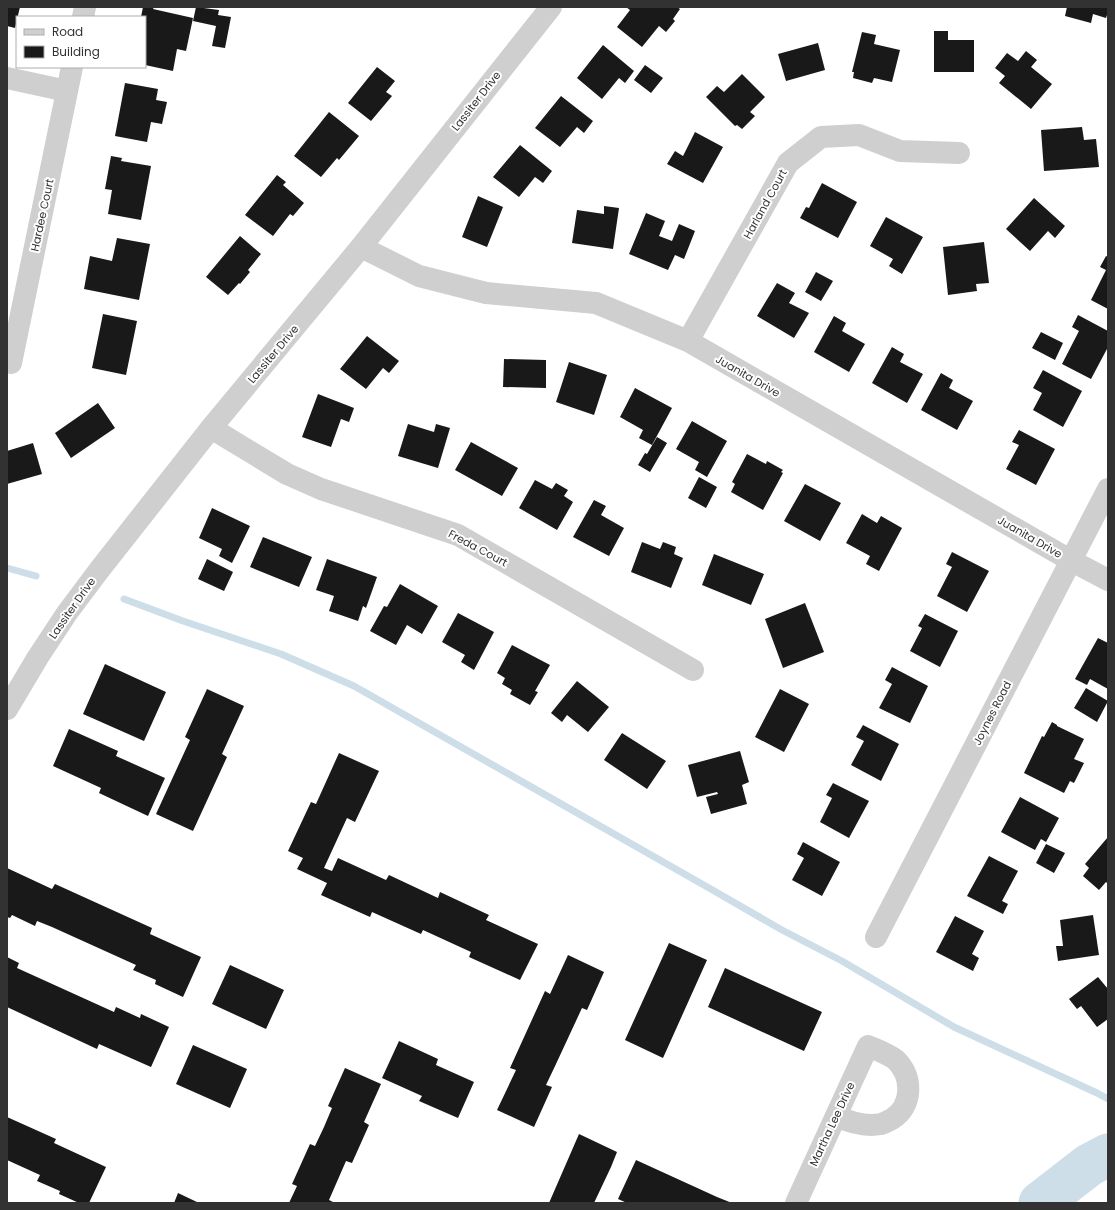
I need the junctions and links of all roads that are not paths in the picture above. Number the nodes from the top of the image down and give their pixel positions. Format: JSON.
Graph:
{"nodes":[{"id":1,"x":551,"y":7,"type":"edge"},
{"id":2,"x":72,"y":68,"type":"edge"},
{"id":3,"x":7,"y":78,"type":"edge"},
{"id":4,"x":67,"y":91,"type":"junction"},
{"id":5,"x":959,"y":153,"type":"dead end"},
{"id":6,"x":361,"y":247,"type":"junction"},
{"id":7,"x":688,"y":341,"type":"junction"},
{"id":8,"x":11,"y":362,"type":"dead end"},
{"id":9,"x":211,"y":428,"type":"junction"},
{"id":10,"x":1108,"y":489,"type":"edge"},
{"id":11,"x":1070,"y":560,"type":"junction"},
{"id":12,"x":1108,"y":580,"type":"edge"},
{"id":13,"x":692,"y":670,"type":"dead end"},
{"id":14,"x":7,"y":709,"type":"edge"},
{"id":15,"x":876,"y":937,"type":"dead end"},
{"id":16,"x":836,"y":1116,"type":"junction"},
{"id":17,"x":796,"y":1203,"type":"edge"}],
"edges":[{"from":1,"to":6,"type":"street","name":"Lassiter Drive"},
{"from":2,"to":4,"type":"street","name":"Hardee Court"},
{"from":3,"to":4,"type":"street"},
{"from":4,"to":8,"type":"street","name":"Hardee Court"},
{"from":5,"to":7,"type":"street","name":"Harland Court"},
{"from":6,"to":7,"type":"street","name":"Juanita Drive"},
{"from":6,"to":9,"type":"street","name":"Lassiter Drive"},
{"from":7,"to":11,"type":"street","name":"Juanita Drive"},
{"from":9,"to":13,"type":"street","name":"Freda Court"},
{"from":9,"to":14,"type":"street","name":"Lassiter Drive"},
{"from":10,"to":11,"type":"street","name":"Joynes Road"},
{"from":11,"to":12,"type":"street","name":"Juanita Drive"},
{"from":11,"to":15,"type":"street","name":"Joynes Road"},
{"from":16,"to":16,"type":"street","name":"Martha Lee Drive"},
{"from":16,"to":17,"type":"street","name":"Martha Lee Drive"}]}
